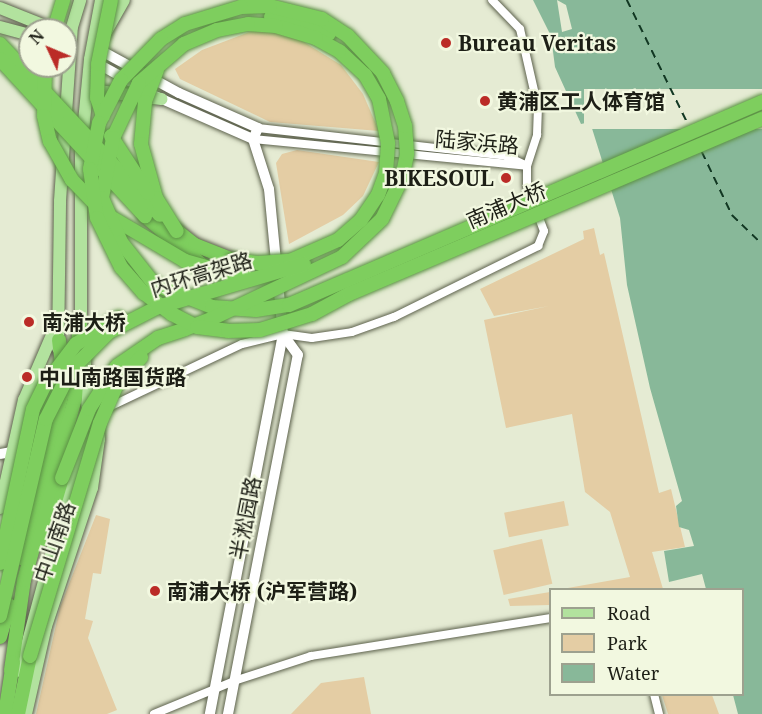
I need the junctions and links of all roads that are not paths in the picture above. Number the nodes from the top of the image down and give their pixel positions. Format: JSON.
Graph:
{"nodes":[{"id":1,"x":63,"y":0,"type":"edge"},
{"id":2,"x":80,"y":0,"type":"edge"},
{"id":3,"x":101,"y":0,"type":"edge"},
{"id":4,"x":111,"y":0,"type":"edge"},
{"id":5,"x":124,"y":0,"type":"edge"},
{"id":6,"x":492,"y":0,"type":"edge"},
{"id":7,"x":0,"y":8,"type":"edge"},
{"id":8,"x":25,"y":18,"type":"edge"},
{"id":9,"x":58,"y":18,"type":"edge"},
{"id":10,"x":74,"y":18,"type":"edge"},
{"id":11,"x":0,"y":27,"type":"edge"},
{"id":12,"x":18,"y":32,"type":"edge"},
{"id":13,"x":78,"y":40,"type":"edge"},
{"id":14,"x":0,"y":44,"type":"edge"},
{"id":15,"x":93,"y":47,"type":"junction"},
{"id":16,"x":78,"y":54,"type":"edge"},
{"id":17,"x":0,"y":59,"type":"edge"},
{"id":18,"x":90,"y":59,"type":"junction"},
{"id":19,"x":45,"y":78,"type":"edge"},
{"id":20,"x":67,"y":78,"type":"edge"},
{"id":21,"x":98,"y":91,"type":"junction"},
{"id":22,"x":161,"y":99,"type":"junction"},
{"id":23,"x":762,"y":102,"type":"edge"},
{"id":24,"x":762,"y":119,"type":"edge"},
{"id":25,"x":84,"y":128,"type":"junction"},
{"id":26,"x":258,"y":128,"type":"junction"},
{"id":27,"x":253,"y":139,"type":"junction"},
{"id":28,"x":527,"y":166,"type":"junction"},
{"id":29,"x":177,"y":231,"type":"junction"},
{"id":30,"x":204,"y":266,"type":"junction"},
{"id":31,"x":296,"y":268,"type":"joint"},
{"id":32,"x":316,"y":272,"type":"junction"},
{"id":33,"x":61,"y":304,"type":"junction"},
{"id":34,"x":158,"y":307,"type":"junction"},
{"id":35,"x":80,"y":319,"type":"junction"},
{"id":36,"x":186,"y":329,"type":"junction"},
{"id":37,"x":283,"y":334,"type":"junction"},
{"id":38,"x":59,"y":340,"type":"junction"},
{"id":39,"x":88,"y":382,"type":"junction"},
{"id":40,"x":65,"y":411,"type":"junction"},
{"id":41,"x":97,"y":412,"type":"junction"},
{"id":42,"x":6,"y":453,"type":"edge"},
{"id":43,"x":76,"y":467,"type":"junction"},
{"id":44,"x":0,"y":508,"type":"edge"},
{"id":45,"x":0,"y":563,"type":"edge"},
{"id":46,"x":0,"y":592,"type":"edge"},
{"id":47,"x":0,"y":616,"type":"edge"},
{"id":48,"x":549,"y":618,"type":"edge"},
{"id":49,"x":0,"y":638,"type":"edge"},
{"id":50,"x":11,"y":670,"type":"junction"},
{"id":51,"x":234,"y":681,"type":"junction"},
{"id":52,"x":212,"y":693,"type":"junction"},
{"id":53,"x":654,"y":696,"type":"edge"},
{"id":54,"x":5,"y":714,"type":"edge"},
{"id":55,"x":16,"y":714,"type":"edge"},
{"id":56,"x":26,"y":714,"type":"edge"},
{"id":57,"x":154,"y":714,"type":"edge"},
{"id":58,"x":210,"y":714,"type":"edge"},
{"id":59,"x":228,"y":714,"type":"edge"},
{"id":60,"x":659,"y":714,"type":"edge"}],
"edges":[{"from":1,"to":9,"type":"highway","bridge":true},
{"from":2,"to":10,"type":"main road","name":"中山南路"},
{"from":3,"to":15,"type":"main road","name":"中山南路"},
{"from":4,"to":29,"type":"highway","bridge":true},
{"from":5,"to":15,"type":"main road","name":"中山南路"},
{"from":6,"to":28,"type":"street"},
{"from":7,"to":8,"type":"main road"},
{"from":11,"to":12,"type":"main road"},
{"from":13,"to":15,"type":"main road","name":"陆家浜路"},
{"from":14,"to":29,"type":"highway","bridge":true},
{"from":15,"to":18,"type":"main road","name":"中山南路"},
{"from":15,"to":26,"type":"main road","name":"陆家浜路"},
{"from":16,"to":18,"type":"main road","name":"陆家浜路"},
{"from":17,"to":30,"type":"highway","bridge":true},
{"from":18,"to":21,"type":"main road"},
{"from":18,"to":22,"type":"main road","name":"陆家浜路"},
{"from":18,"to":25,"type":"main road","name":"中山南路"},
{"from":19,"to":30,"type":"highway","bridge":true},
{"from":20,"to":33,"type":"main road","name":"中山南路"},
{"from":21,"to":22,"type":"main road"},
{"from":21,"to":25,"type":"main road"},
{"from":22,"to":27,"type":"main road","name":"陆家浜路"},
{"from":23,"to":29,"type":"highway","name":"南浦大桥","bridge":true},
{"from":24,"to":32,"type":"highway","name":"南浦大桥","bridge":true},
{"from":25,"to":35,"type":"main road","name":"中山南路"},
{"from":26,"to":27,"type":"main road"},
{"from":26,"to":28,"type":"street","name":"陆家浜路"},
{"from":27,"to":28,"type":"street","name":"陆家浜路"},
{"from":27,"to":37,"type":"main road","name":"半淞园路"},
{"from":28,"to":37,"type":"street"},
{"from":29,"to":31,"type":"highway","name":"南浦大桥","bridge":true},
{"from":30,"to":32,"type":"highway","bridge":true},
{"from":31,"to":34,"type":"highway","name":"内环高架路","bridge":true},
{"from":32,"to":36,"type":"highway","name":"南浦大桥","bridge":true},
{"from":33,"to":38,"type":"main road","name":"中山南路"},
{"from":33,"to":42,"type":"main road","name":"中山南路"},
{"from":34,"to":45,"type":"highway","bridge":true},
{"from":34,"to":47,"type":"highway","name":"内环高架路","bridge":true},
{"from":35,"to":39,"type":"main road","name":"中山南路"},
{"from":35,"to":40,"type":"highway"},
{"from":36,"to":50,"type":"highway","name":"南浦大桥","bridge":true},
{"from":36,"to":55,"type":"highway","bridge":true},
{"from":37,"to":41,"type":"street"},
{"from":37,"to":51,"type":"main road","name":"半淞园路"},
{"from":37,"to":52,"type":"main road","name":"半淞园路"},
{"from":38,"to":40,"type":"highway"},
{"from":38,"to":46,"type":"main road","name":"中山南路"},
{"from":39,"to":41,"type":"main road","name":"中山南路"},
{"from":39,"to":43,"type":"main road","name":"中山南路"},
{"from":40,"to":49,"type":"highway"},
{"from":40,"to":50,"type":"highway"},
{"from":41,"to":43,"type":"main road"},
{"from":41,"to":56,"type":"main road","name":"中山南路"},
{"from":42,"to":44,"type":"main road","name":"中山南路"},
{"from":43,"to":55,"type":"main road","name":"中山南路"},
{"from":48,"to":51,"type":"street"},
{"from":50,"to":54,"type":"highway"},
{"from":51,"to":52,"type":"street"},
{"from":51,"to":59,"type":"main road","name":"半淞园路"},
{"from":52,"to":57,"type":"street"},
{"from":52,"to":58,"type":"main road","name":"半淞园路"},
{"from":53,"to":60,"type":"street"}]}
